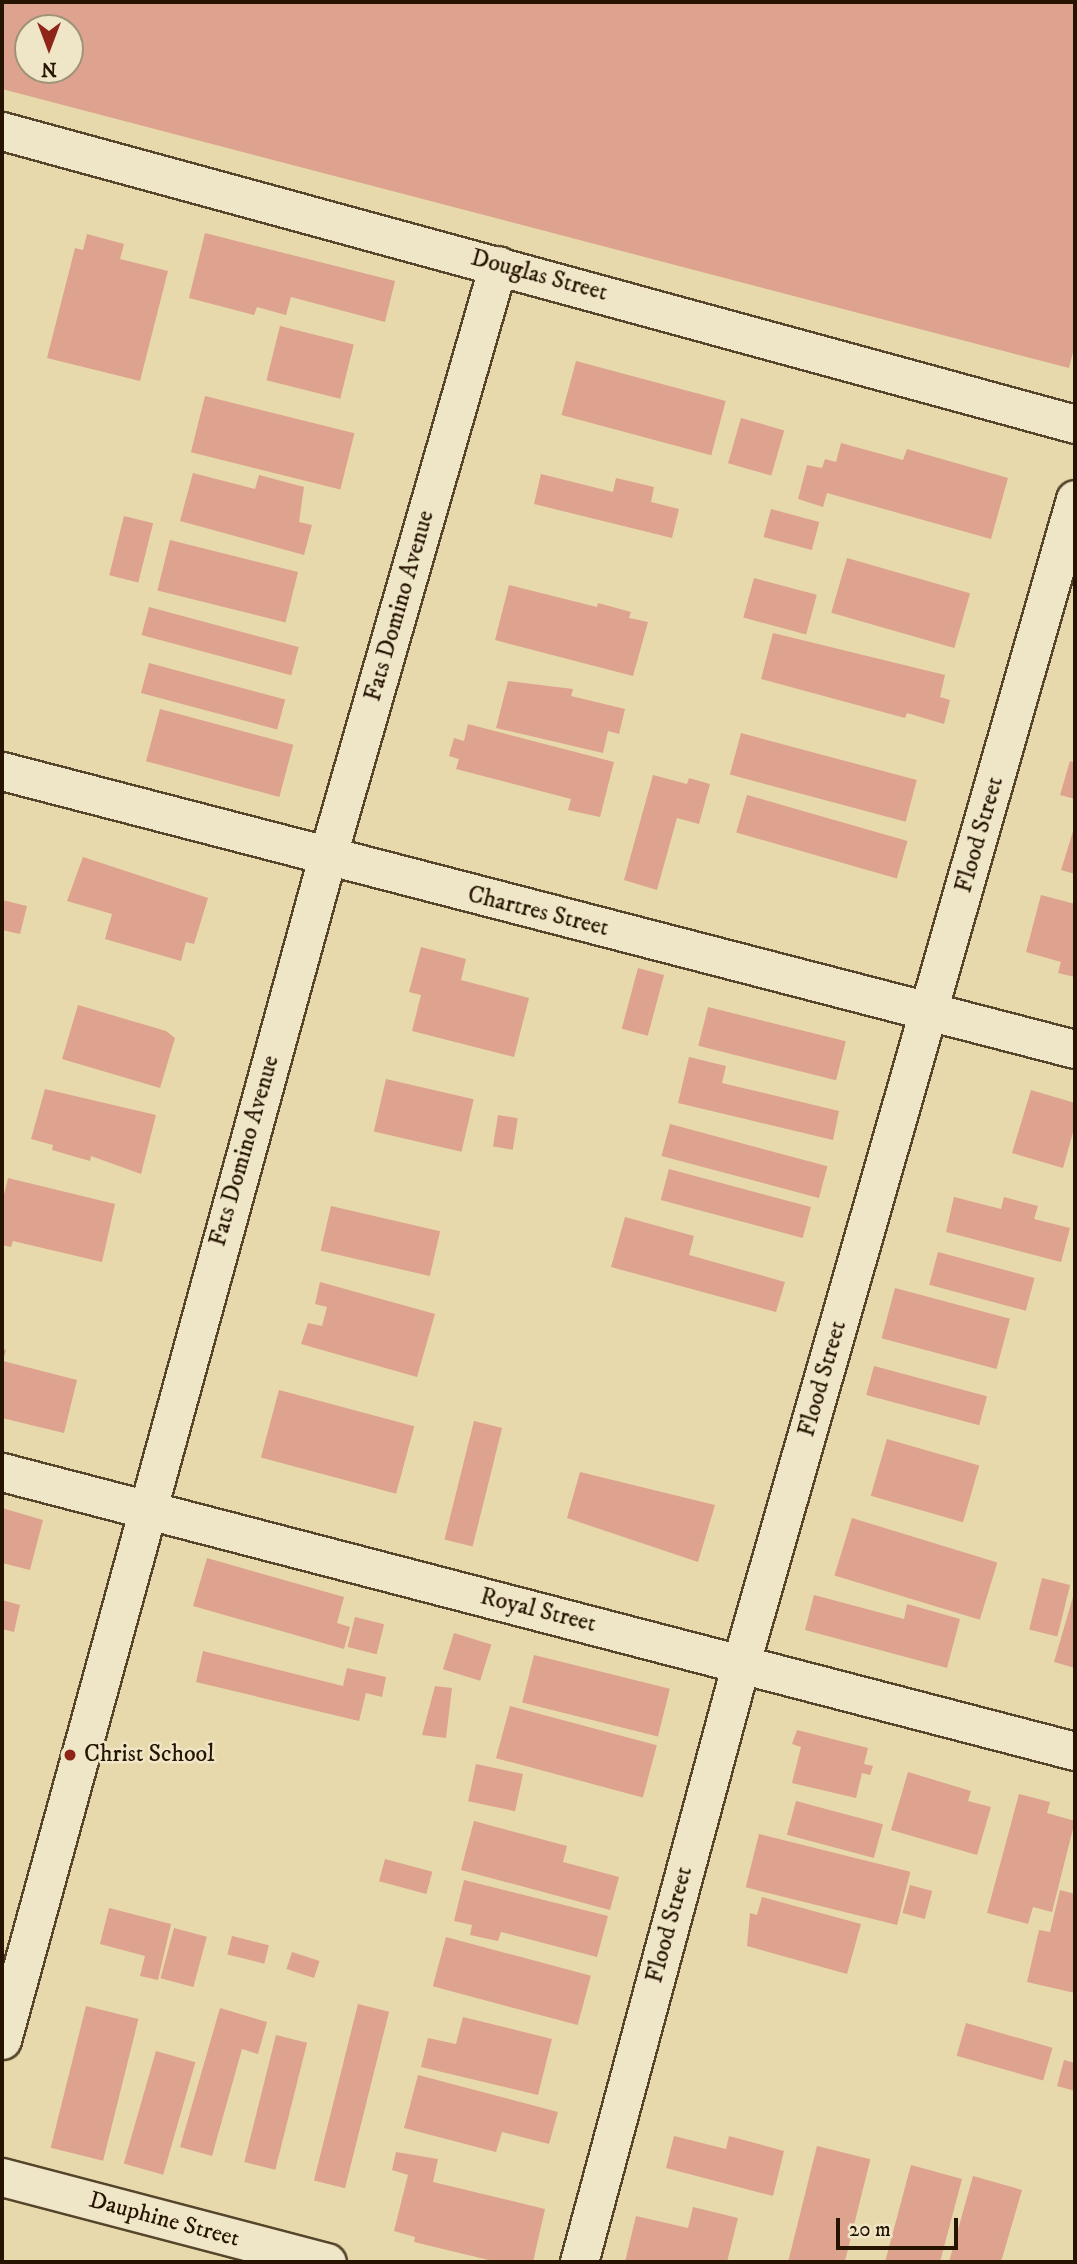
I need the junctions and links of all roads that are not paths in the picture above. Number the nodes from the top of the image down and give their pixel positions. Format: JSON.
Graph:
{"nodes":[{"id":1,"x":2,"y":131,"type":"edge"},
{"id":2,"x":498,"y":265,"type":"junction"},
{"id":3,"x":1075,"y":424,"type":"edge"},
{"id":4,"x":1075,"y":499,"type":"edge"},
{"id":5,"x":2,"y":771,"type":"edge"},
{"id":6,"x":327,"y":858,"type":"junction"},
{"id":7,"x":930,"y":1012,"type":"junction"},
{"id":8,"x":1075,"y":1049,"type":"edge"},
{"id":9,"x":2,"y":1472,"type":"edge"},
{"id":10,"x":145,"y":1511,"type":"junction"},
{"id":11,"x":741,"y":1663,"type":"junction"},
{"id":12,"x":1075,"y":1751,"type":"edge"},
{"id":13,"x":2,"y":2040,"type":"edge"},
{"id":14,"x":2,"y":2177,"type":"edge"},
{"id":15,"x":327,"y":2262,"type":"edge"},
{"id":16,"x":579,"y":2262,"type":"edge"}],
"edges":[{"from":1,"to":2,"type":"street","name":"Douglas Street"},
{"from":2,"to":3,"type":"street","name":"Douglas Street"},
{"from":2,"to":6,"type":"street","name":"Fats Domino Avenue"},
{"from":4,"to":7,"type":"street","name":"Flood Street"},
{"from":5,"to":6,"type":"street","name":"Chartres Street"},
{"from":6,"to":7,"type":"street","name":"Chartres Street"},
{"from":6,"to":10,"type":"street","name":"Fats Domino Avenue"},
{"from":7,"to":8,"type":"street","name":"Chartres Street"},
{"from":7,"to":11,"type":"street","name":"Flood Street"},
{"from":9,"to":10,"type":"street","name":"Royal Street"},
{"from":10,"to":11,"type":"street","name":"Royal Street"},
{"from":10,"to":13,"type":"street","name":"Fats Domino Avenue"},
{"from":11,"to":12,"type":"street","name":"Royal Street"},
{"from":11,"to":16,"type":"street","name":"Flood Street"},
{"from":14,"to":15,"type":"street","name":"Dauphine Street"}]}
